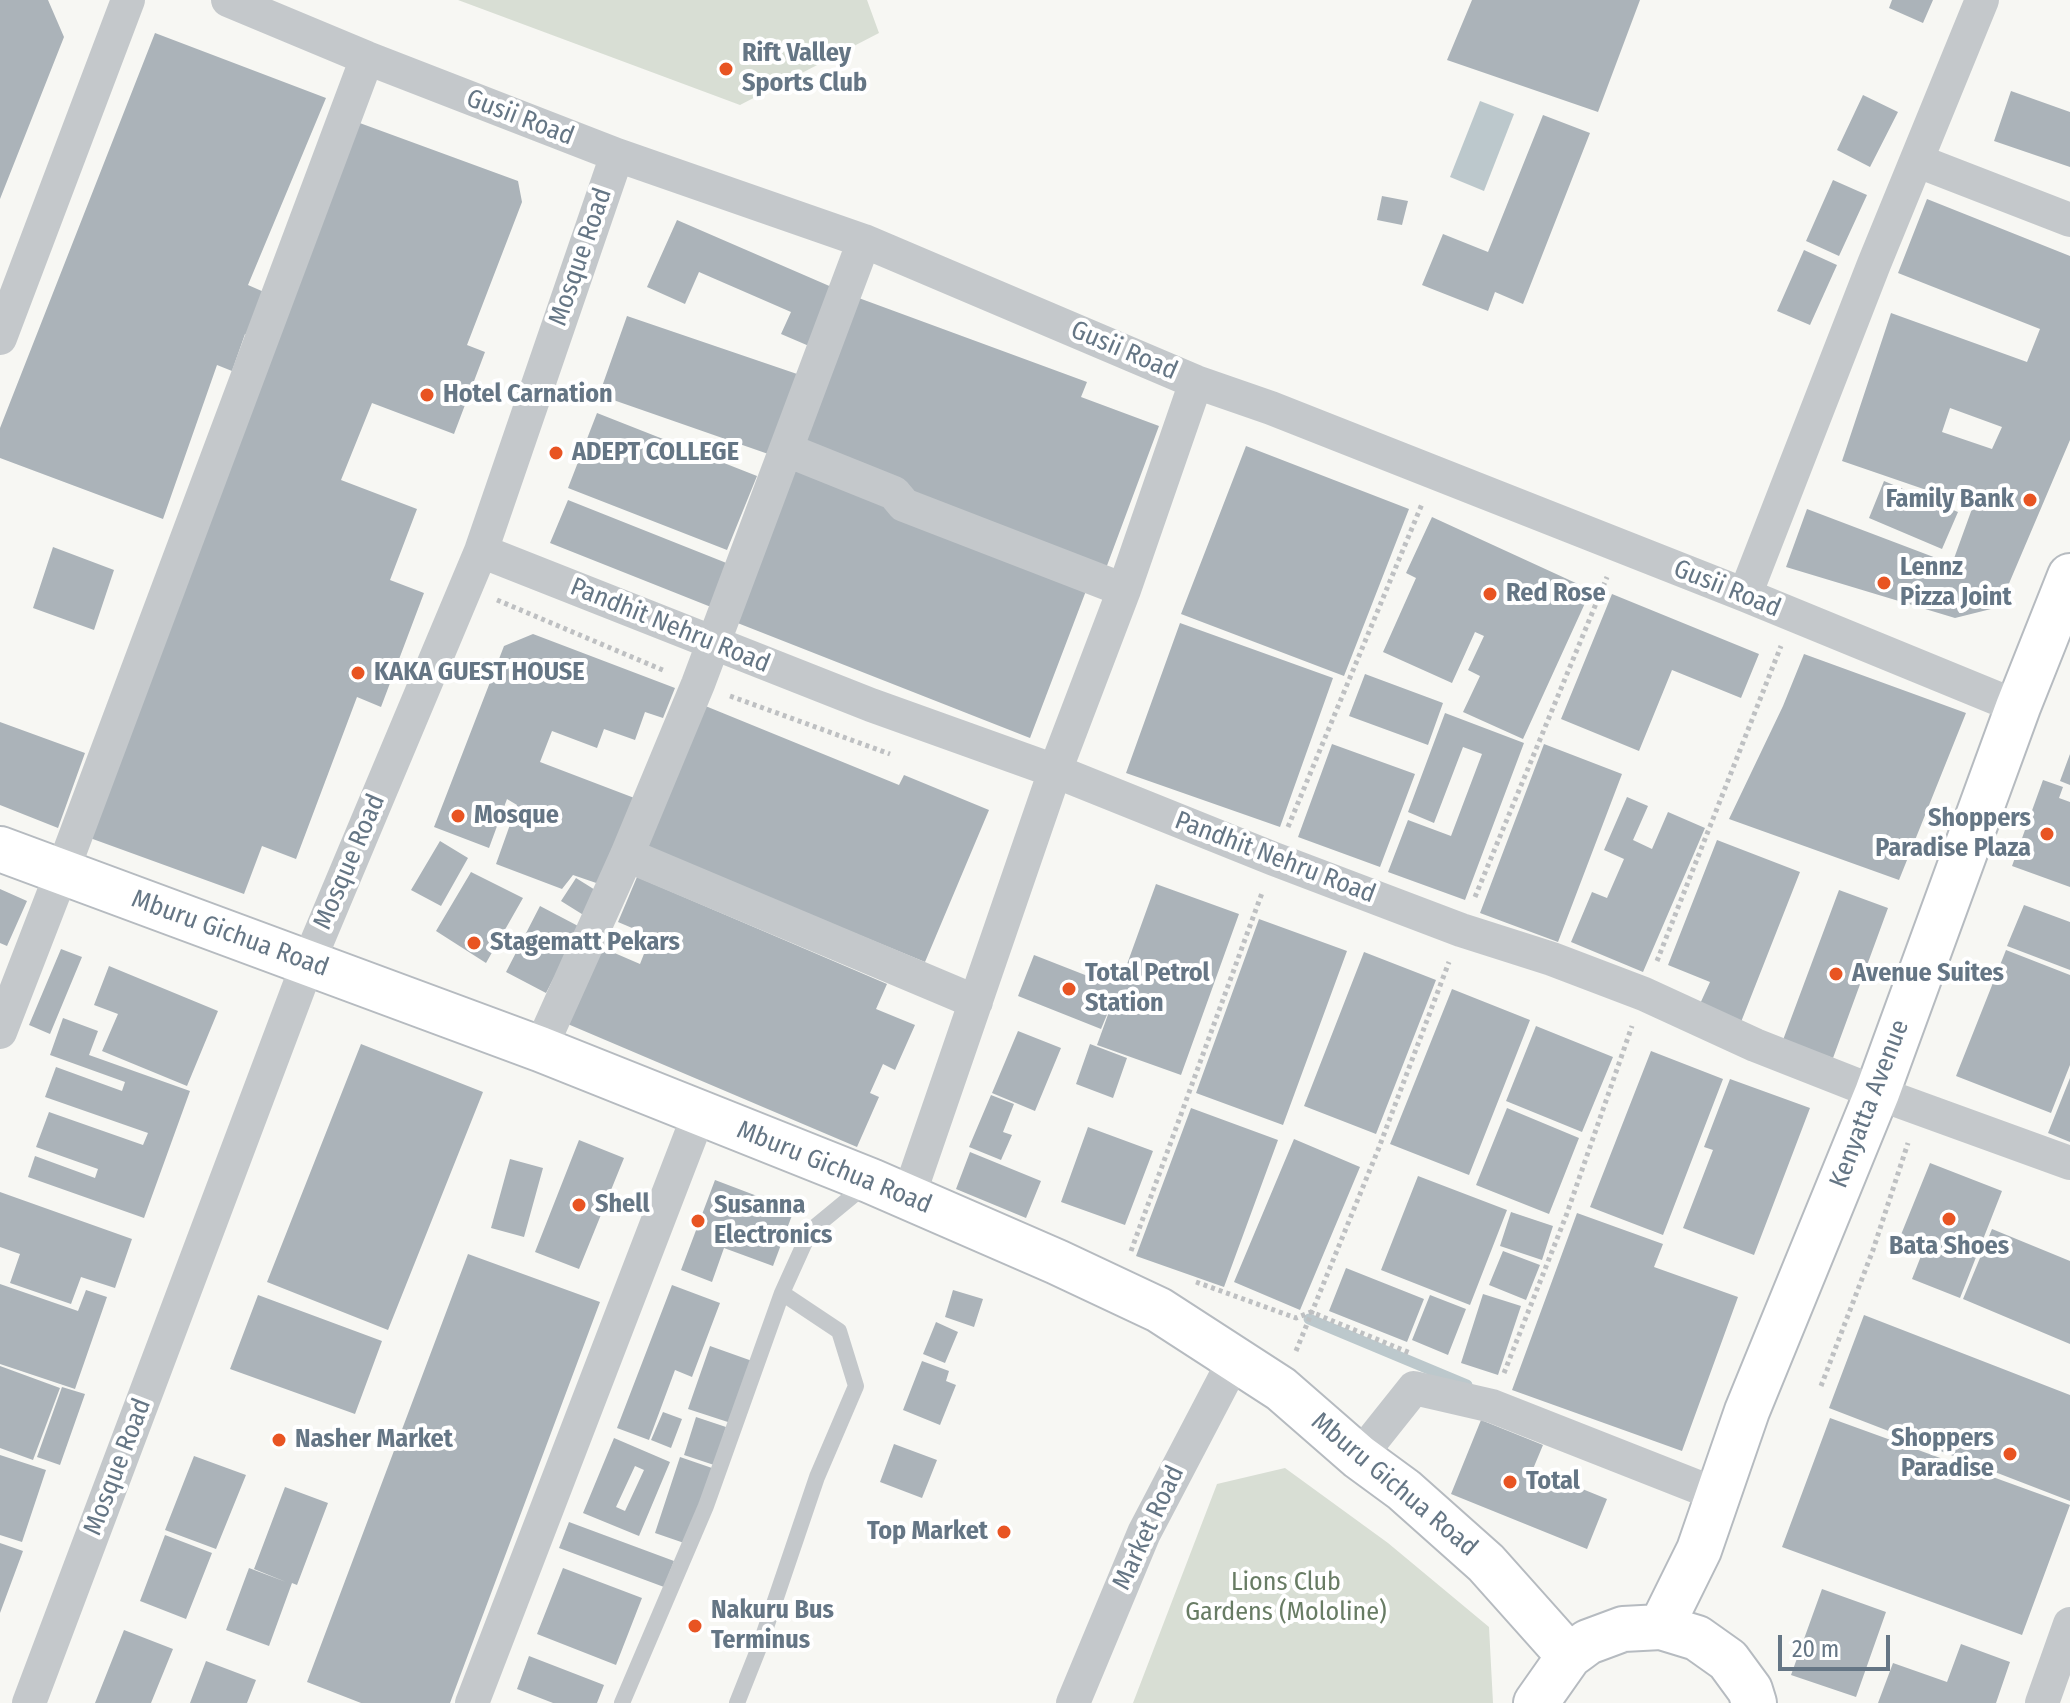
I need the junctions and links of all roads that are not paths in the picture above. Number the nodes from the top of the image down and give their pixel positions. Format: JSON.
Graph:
{"nodes":[{"id":1,"x":128,"y":0,"type":"edge"},
{"id":2,"x":228,"y":0,"type":"edge"},
{"id":3,"x":1982,"y":0,"type":"edge"},
{"id":4,"x":367,"y":58,"type":"junction"},
{"id":5,"x":617,"y":155,"type":"junction"},
{"id":6,"x":1918,"y":161,"type":"junction"},
{"id":7,"x":2070,"y":220,"type":"edge"},
{"id":8,"x":864,"y":241,"type":"junction"},
{"id":9,"x":0,"y":338,"type":"edge"},
{"id":10,"x":1196,"y":382,"type":"junction"},
{"id":11,"x":787,"y":450,"type":"junction"},
{"id":12,"x":481,"y":551,"type":"junction"},
{"id":13,"x":2070,"y":576,"type":"edge"},
{"id":14,"x":1124,"y":590,"type":"junction"},
{"id":15,"x":1745,"y":595,"type":"junction"},
{"id":16,"x":714,"y":644,"type":"junction"},
{"id":17,"x":2018,"y":707,"type":"junction"},
{"id":18,"x":1055,"y":771,"type":"junction"},
{"id":19,"x":0,"y":849,"type":"edge"},
{"id":20,"x":627,"y":855,"type":"junction"},
{"id":21,"x":62,"y":872,"type":"junction"},
{"id":22,"x":308,"y":963,"type":"junction"},
{"id":23,"x":976,"y":1002,"type":"junction"},
{"id":24,"x":0,"y":1032,"type":"edge"},
{"id":25,"x":540,"y":1049,"type":"junction"},
{"id":26,"x":1877,"y":1093,"type":"junction"},
{"id":27,"x":699,"y":1114,"type":"junction"},
{"id":28,"x":2070,"y":1163,"type":"edge"},
{"id":29,"x":889,"y":1189,"type":"junction"},
{"id":30,"x":782,"y":1293,"type":"junction"},
{"id":31,"x":1235,"y":1359,"type":"junction"},
{"id":32,"x":1359,"y":1457,"type":"junction"},
{"id":33,"x":1718,"y":1495,"type":"junction"},
{"id":34,"x":2070,"y":1624,"type":"edge"},
{"id":35,"x":1661,"y":1627,"type":"junction"},
{"id":36,"x":1569,"y":1656,"type":"junction"},
{"id":37,"x":29,"y":1703,"type":"edge"},
{"id":38,"x":472,"y":1703,"type":"edge"},
{"id":39,"x":622,"y":1703,"type":"edge"},
{"id":40,"x":737,"y":1703,"type":"edge"},
{"id":41,"x":1073,"y":1703,"type":"edge"},
{"id":42,"x":1536,"y":1703,"type":"edge"},
{"id":43,"x":1754,"y":1703,"type":"edge"},
{"id":44,"x":2042,"y":1703,"type":"edge"}],
"edges":[{"from":1,"to":9,"type":"street"},
{"from":2,"to":4,"type":"street","name":"Gusii Road"},
{"from":3,"to":6,"type":"street"},
{"from":4,"to":5,"type":"street","name":"Gusii Road"},
{"from":4,"to":21,"type":"street"},
{"from":5,"to":8,"type":"street","name":"Gusii Road"},
{"from":5,"to":12,"type":"street","name":"Mosque Road"},
{"from":6,"to":7,"type":"street"},
{"from":6,"to":15,"type":"street"},
{"from":8,"to":10,"type":"street","name":"Gusii Road"},
{"from":8,"to":11,"type":"street"},
{"from":10,"to":14,"type":"street"},
{"from":10,"to":15,"type":"street","name":"Gusii Road"},
{"from":11,"to":14,"type":"street"},
{"from":11,"to":16,"type":"street"},
{"from":12,"to":16,"type":"street","name":"Pandhit Nehru Road"},
{"from":12,"to":22,"type":"street","name":"Mosque Road"},
{"from":13,"to":17,"type":"street","name":"Kenyatta Avenue"},
{"from":14,"to":18,"type":"street"},
{"from":15,"to":17,"type":"street","name":"Gusii Road"},
{"from":16,"to":18,"type":"street","name":"Pandhit Nehru Road"},
{"from":16,"to":20,"type":"street"},
{"from":17,"to":26,"type":"street","name":"Kenyatta Avenue"},
{"from":18,"to":23,"type":"street"},
{"from":18,"to":26,"type":"street","name":"Pandhit Nehru Road"},
{"from":19,"to":21,"type":"street","name":"Mburu Gichua Road"},
{"from":20,"to":23,"type":"street"},
{"from":20,"to":25,"type":"street"},
{"from":21,"to":22,"type":"street","name":"Mburu Gichua Road"},
{"from":21,"to":24,"type":"street"},
{"from":22,"to":25,"type":"street","name":"Mburu Gichua Road"},
{"from":22,"to":37,"type":"street","name":"Mosque Road"},
{"from":23,"to":29,"type":"street"},
{"from":25,"to":27,"type":"street","name":"Mburu Gichua Road"},
{"from":26,"to":28,"type":"street","name":"Pandhit Nehru Road"},
{"from":26,"to":33,"type":"street","name":"Kenyatta Avenue"},
{"from":27,"to":29,"type":"street","name":"Mburu Gichua Road"},
{"from":27,"to":38,"type":"street"},
{"from":29,"to":30,"type":"lane"},
{"from":29,"to":31,"type":"street","name":"Mburu Gichua Road"},
{"from":30,"to":39,"type":"lane"},
{"from":30,"to":40,"type":"lane"},
{"from":31,"to":32,"type":"street","name":"Mburu Gichua Road"},
{"from":31,"to":41,"type":"street","name":"Market Road"},
{"from":32,"to":33,"type":"street"},
{"from":32,"to":36,"type":"street","name":"Mburu Gichua Road"},
{"from":33,"to":35,"type":"street","name":"Kenyatta Avenue"},
{"from":34,"to":44,"type":"street"},
{"from":35,"to":36,"type":"street"},
{"from":35,"to":43,"type":"street"},
{"from":36,"to":42,"type":"street"}]}
